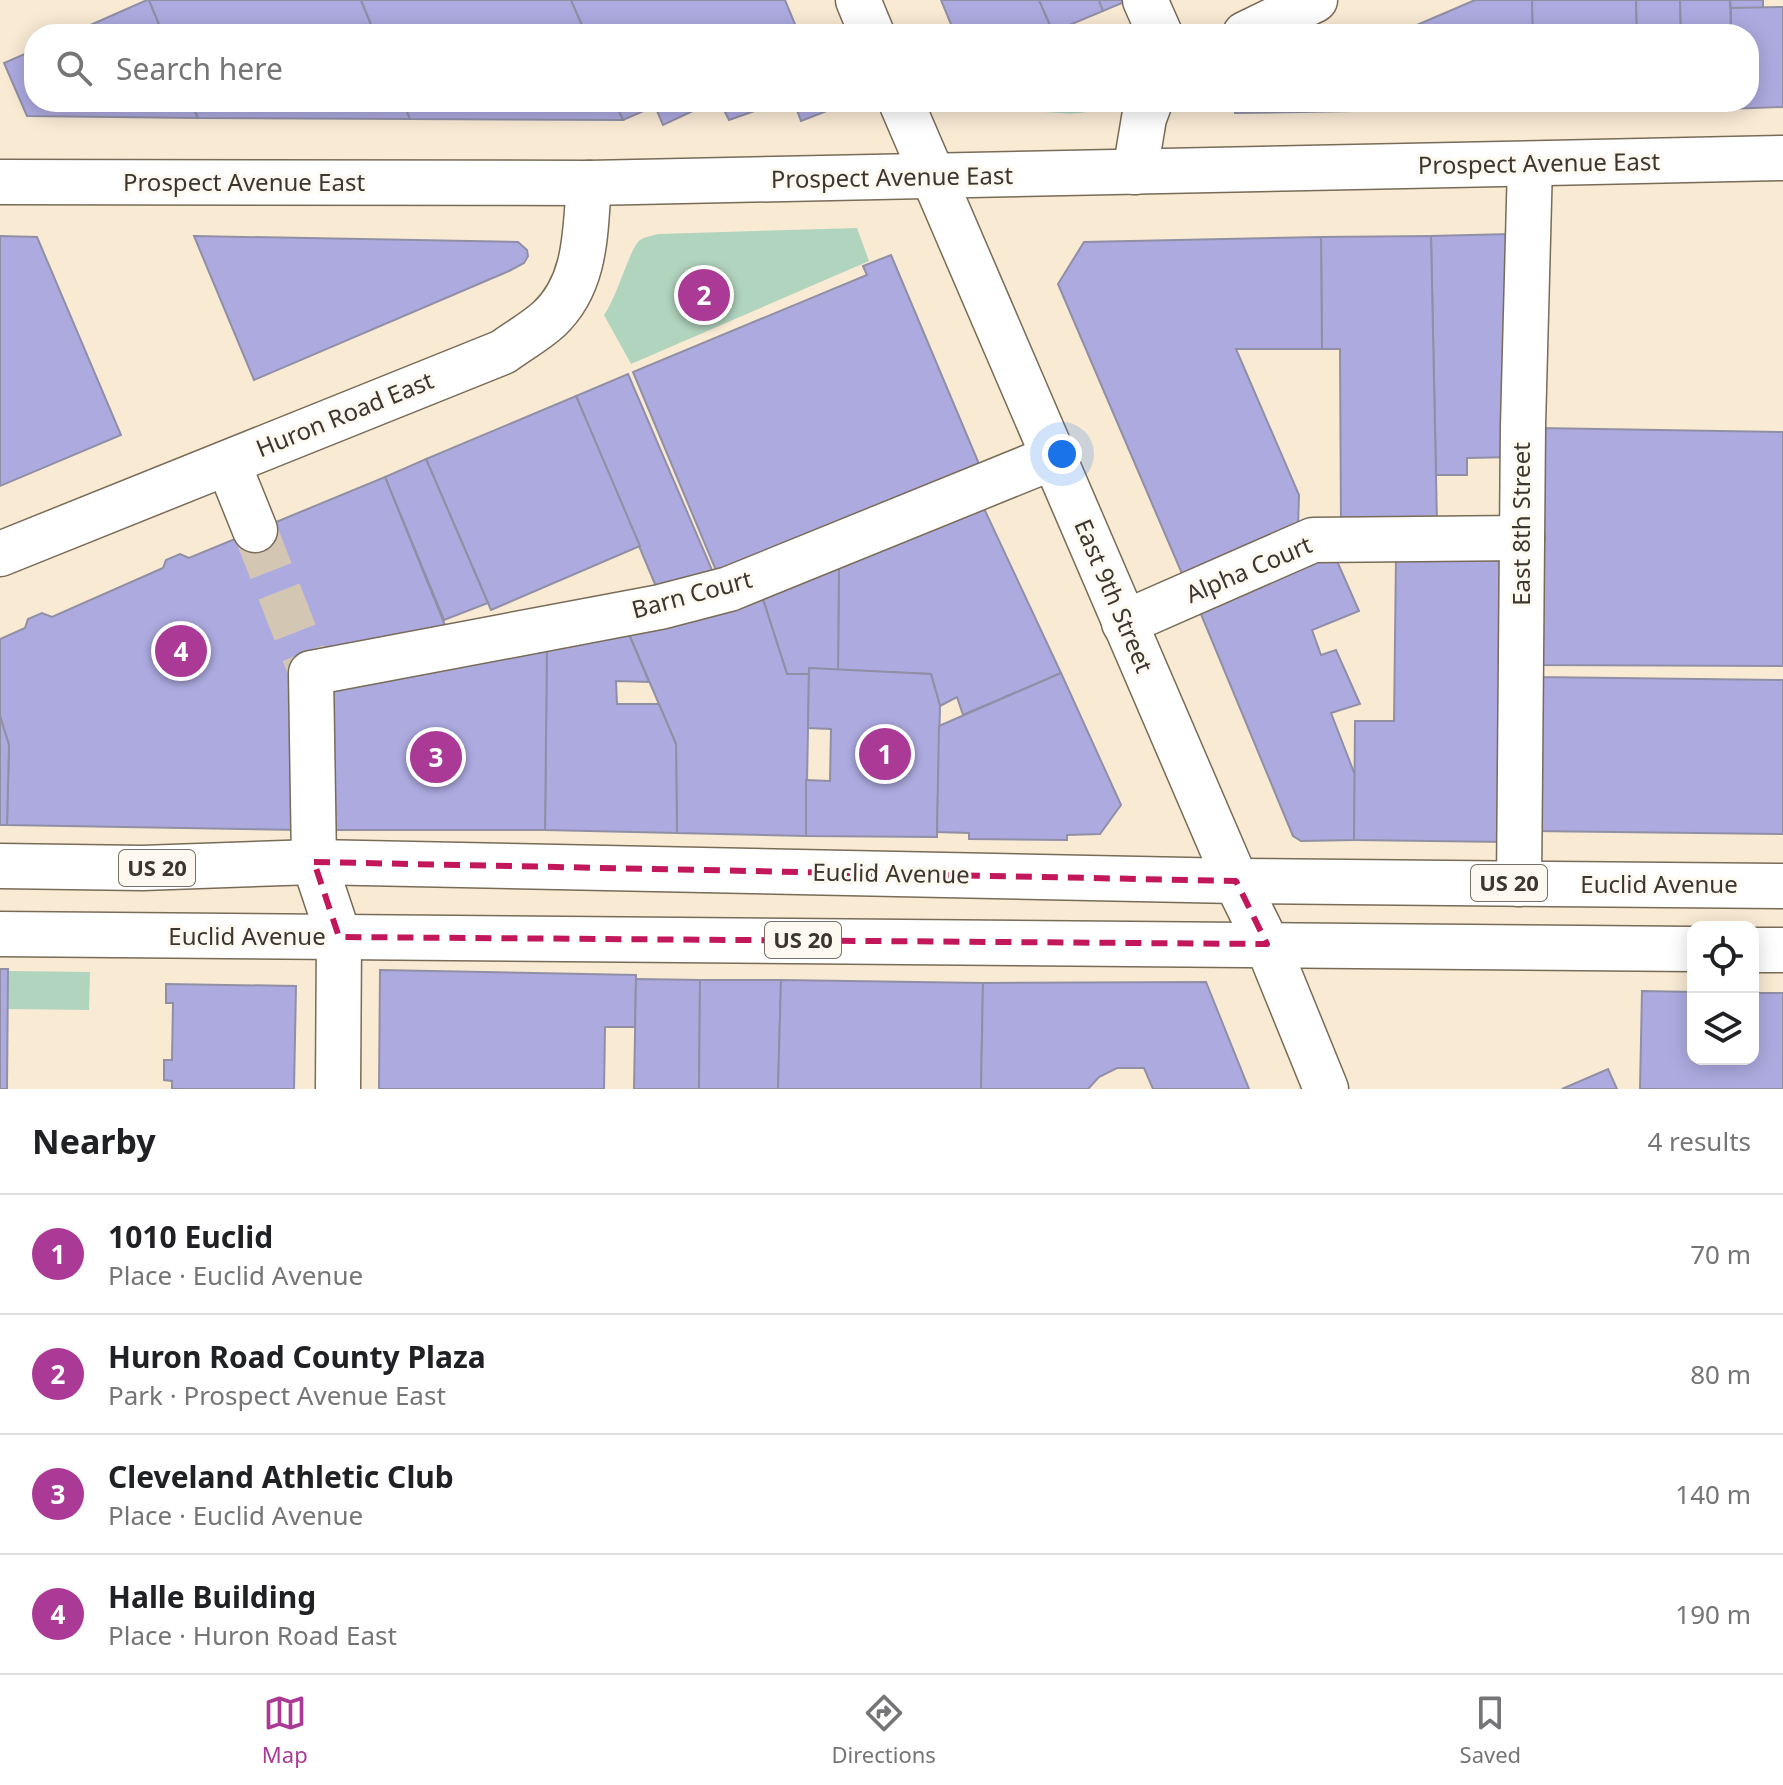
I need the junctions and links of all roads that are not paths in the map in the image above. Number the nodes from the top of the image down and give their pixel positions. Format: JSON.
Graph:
{"nodes":[{"id":1,"x":858,"y":0,"type":"edge"},
{"id":2,"x":1145,"y":0,"type":"edge"},
{"id":3,"x":1315,"y":0,"type":"edge"},
{"id":4,"x":868,"y":24,"type":"edge"},
{"id":5,"x":1156,"y":24,"type":"edge"},
{"id":6,"x":1266,"y":24,"type":"edge"},
{"id":7,"x":905,"y":112,"type":"edge"},
{"id":8,"x":1146,"y":112,"type":"edge"},
{"id":9,"x":1783,"y":158,"type":"edge"},
{"id":10,"x":1530,"y":164,"type":"junction"},
{"id":11,"x":1135,"y":172,"type":"junction"},
{"id":12,"x":933,"y":177,"type":"junction"},
{"id":13,"x":0,"y":182,"type":"edge"},
{"id":14,"x":589,"y":183,"type":"junction"},
{"id":15,"x":1054,"y":457,"type":"junction"},
{"id":16,"x":228,"y":463,"type":"junction"},
{"id":17,"x":255,"y":530,"type":"tunnel mouth"},
{"id":18,"x":1522,"y":538,"type":"junction"},
{"id":19,"x":0,"y":554,"type":"edge"},
{"id":20,"x":1124,"y":623,"type":"junction"},
{"id":21,"x":314,"y":862,"type":"junction"},
{"id":22,"x":0,"y":866,"type":"edge"},
{"id":23,"x":1236,"y":881,"type":"junction"},
{"id":24,"x":1519,"y":884,"type":"junction"},
{"id":25,"x":1783,"y":886,"type":"edge"},
{"id":26,"x":0,"y":934,"type":"edge"},
{"id":27,"x":339,"y":937,"type":"junction"},
{"id":28,"x":1267,"y":944,"type":"junction"},
{"id":29,"x":1687,"y":949,"type":"edge"},
{"id":30,"x":1759,"y":950,"type":"edge"},
{"id":31,"x":1783,"y":950,"type":"edge"},
{"id":32,"x":338,"y":1089,"type":"edge"},
{"id":33,"x":1326,"y":1089,"type":"edge"}],
"edges":[{"from":1,"to":4,"type":"main road"},
{"from":2,"to":5,"type":"main road"},
{"from":3,"to":6,"type":"main road"},
{"from":7,"to":12,"type":"main road","name":"East 9th Street"},
{"from":8,"to":11,"type":"main road"},
{"from":9,"to":10,"type":"main road","name":"Prospect Avenue East"},
{"from":10,"to":11,"type":"main road","name":"Prospect Avenue East"},
{"from":10,"to":18,"type":"main road","name":"East 8th Street"},
{"from":11,"to":12,"type":"main road","name":"Prospect Avenue East"},
{"from":12,"to":14,"type":"main road","name":"Prospect Avenue East"},
{"from":12,"to":15,"type":"main road","name":"East 9th Street"},
{"from":13,"to":14,"type":"main road","name":"Prospect Avenue East"},
{"from":14,"to":16,"type":"main road","name":"Huron Road East"},
{"from":15,"to":20,"type":"main road","name":"East 9th Street"},
{"from":15,"to":21,"type":"main road","name":"Barn Court"},
{"from":16,"to":17,"type":"main road"},
{"from":16,"to":19,"type":"main road","name":"Huron Road East"},
{"from":18,"to":20,"type":"main road","name":"Alpha Court"},
{"from":18,"to":24,"type":"main road","name":"East 8th Street"},
{"from":20,"to":23,"type":"main road","name":"East 9th Street"},
{"from":21,"to":22,"type":"main road","name":"Euclid Avenue","number":"US 20"},
{"from":21,"to":23,"type":"main road","name":"Euclid Avenue","number":"US 20"},
{"from":21,"to":27,"type":"main road"},
{"from":23,"to":24,"type":"main road","name":"Euclid Avenue","number":"US 20"},
{"from":23,"to":28,"type":"main road","name":"East 9th Street"},
{"from":24,"to":25,"type":"main road","name":"Euclid Avenue","number":"US 20"},
{"from":26,"to":27,"type":"main road","name":"Euclid Avenue","number":"US 20"},
{"from":27,"to":28,"type":"main road","name":"Euclid Avenue","number":"US 20"},
{"from":27,"to":32,"type":"main road"},
{"from":28,"to":29,"type":"main road","name":"Euclid Avenue","number":"US 20"},
{"from":28,"to":33,"type":"main road","name":"East 9th Street"},
{"from":30,"to":31,"type":"main road"}]}
